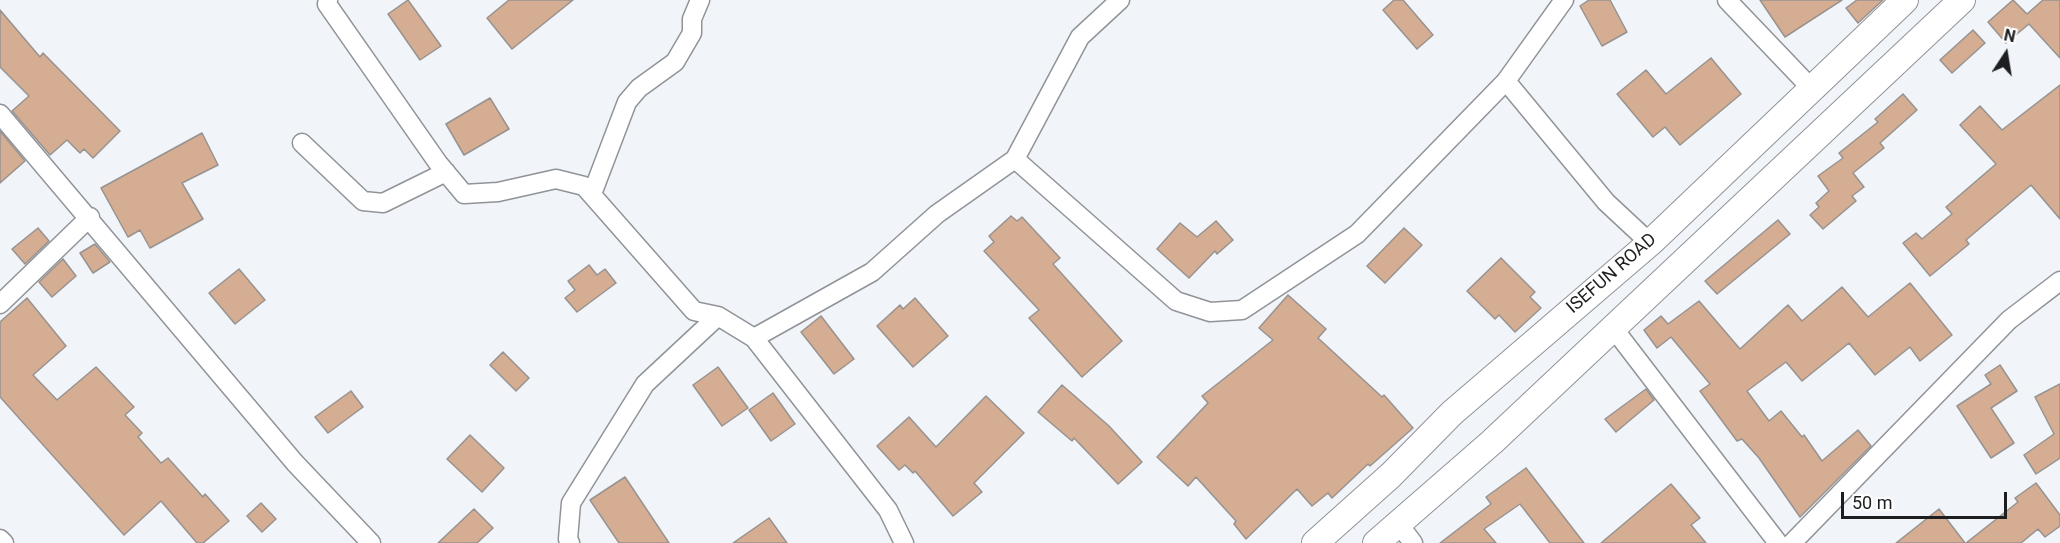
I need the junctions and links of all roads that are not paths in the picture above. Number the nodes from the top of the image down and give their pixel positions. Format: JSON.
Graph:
{"nodes":[{"id":1,"x":328,"y":0,"type":"edge"},
{"id":2,"x":700,"y":0,"type":"edge"},
{"id":3,"x":1120,"y":0,"type":"edge"},
{"id":4,"x":1564,"y":0,"type":"edge"},
{"id":5,"x":1727,"y":0,"type":"edge"},
{"id":6,"x":1905,"y":0,"type":"edge"},
{"id":7,"x":1962,"y":0,"type":"edge"},
{"id":8,"x":1506,"y":81,"type":"junction"},
{"id":9,"x":1813,"y":90,"type":"junction"},
{"id":10,"x":0,"y":114,"type":"edge"},
{"id":11,"x":302,"y":143,"type":"dead end"},
{"id":12,"x":1015,"y":159,"type":"junction"},
{"id":13,"x":446,"y":172,"type":"junction"},
{"id":14,"x":592,"y":194,"type":"junction"},
{"id":15,"x":90,"y":217,"type":"junction"},
{"id":16,"x":1650,"y":243,"type":"junction"},
{"id":17,"x":2060,"y":281,"type":"edge"},
{"id":18,"x":0,"y":304,"type":"edge"},
{"id":19,"x":718,"y":316,"type":"junction"},
{"id":20,"x":1614,"y":329,"type":"junction"},
{"id":21,"x":754,"y":338,"type":"junction"},
{"id":22,"x":1398,"y":523,"type":"junction"},
{"id":23,"x":0,"y":539,"type":"edge"},
{"id":24,"x":4,"y":543,"type":"edge"},
{"id":25,"x":371,"y":543,"type":"edge"},
{"id":26,"x":570,"y":543,"type":"edge"},
{"id":27,"x":904,"y":543,"type":"edge"},
{"id":28,"x":1315,"y":543,"type":"edge"},
{"id":29,"x":1376,"y":543,"type":"edge"},
{"id":30,"x":1413,"y":543,"type":"edge"},
{"id":31,"x":1778,"y":543,"type":"edge"},
{"id":32,"x":1792,"y":543,"type":"edge"}],
"edges":[{"from":1,"to":13,"type":"street"},
{"from":2,"to":14,"type":"street"},
{"from":3,"to":12,"type":"street"},
{"from":4,"to":8,"type":"street"},
{"from":5,"to":9,"type":"street"},
{"from":6,"to":9,"type":"street","name":"ISEFUN ROAD"},
{"from":7,"to":20,"type":"street"},
{"from":8,"to":12,"type":"street"},
{"from":8,"to":16,"type":"street"},
{"from":9,"to":16,"type":"street","name":"ISEFUN ROAD"},
{"from":10,"to":15,"type":"street"},
{"from":11,"to":13,"type":"street"},
{"from":12,"to":21,"type":"street"},
{"from":13,"to":14,"type":"street"},
{"from":14,"to":19,"type":"street"},
{"from":15,"to":18,"type":"street"},
{"from":15,"to":25,"type":"street"},
{"from":16,"to":28,"type":"street","name":"ISEFUN ROAD"},
{"from":17,"to":32,"type":"street"},
{"from":19,"to":21,"type":"street"},
{"from":19,"to":26,"type":"street"},
{"from":20,"to":22,"type":"street"},
{"from":20,"to":31,"type":"street"},
{"from":21,"to":27,"type":"street"},
{"from":22,"to":29,"type":"street"},
{"from":22,"to":30,"type":"street"},
{"from":23,"to":24,"type":"street"}]}
